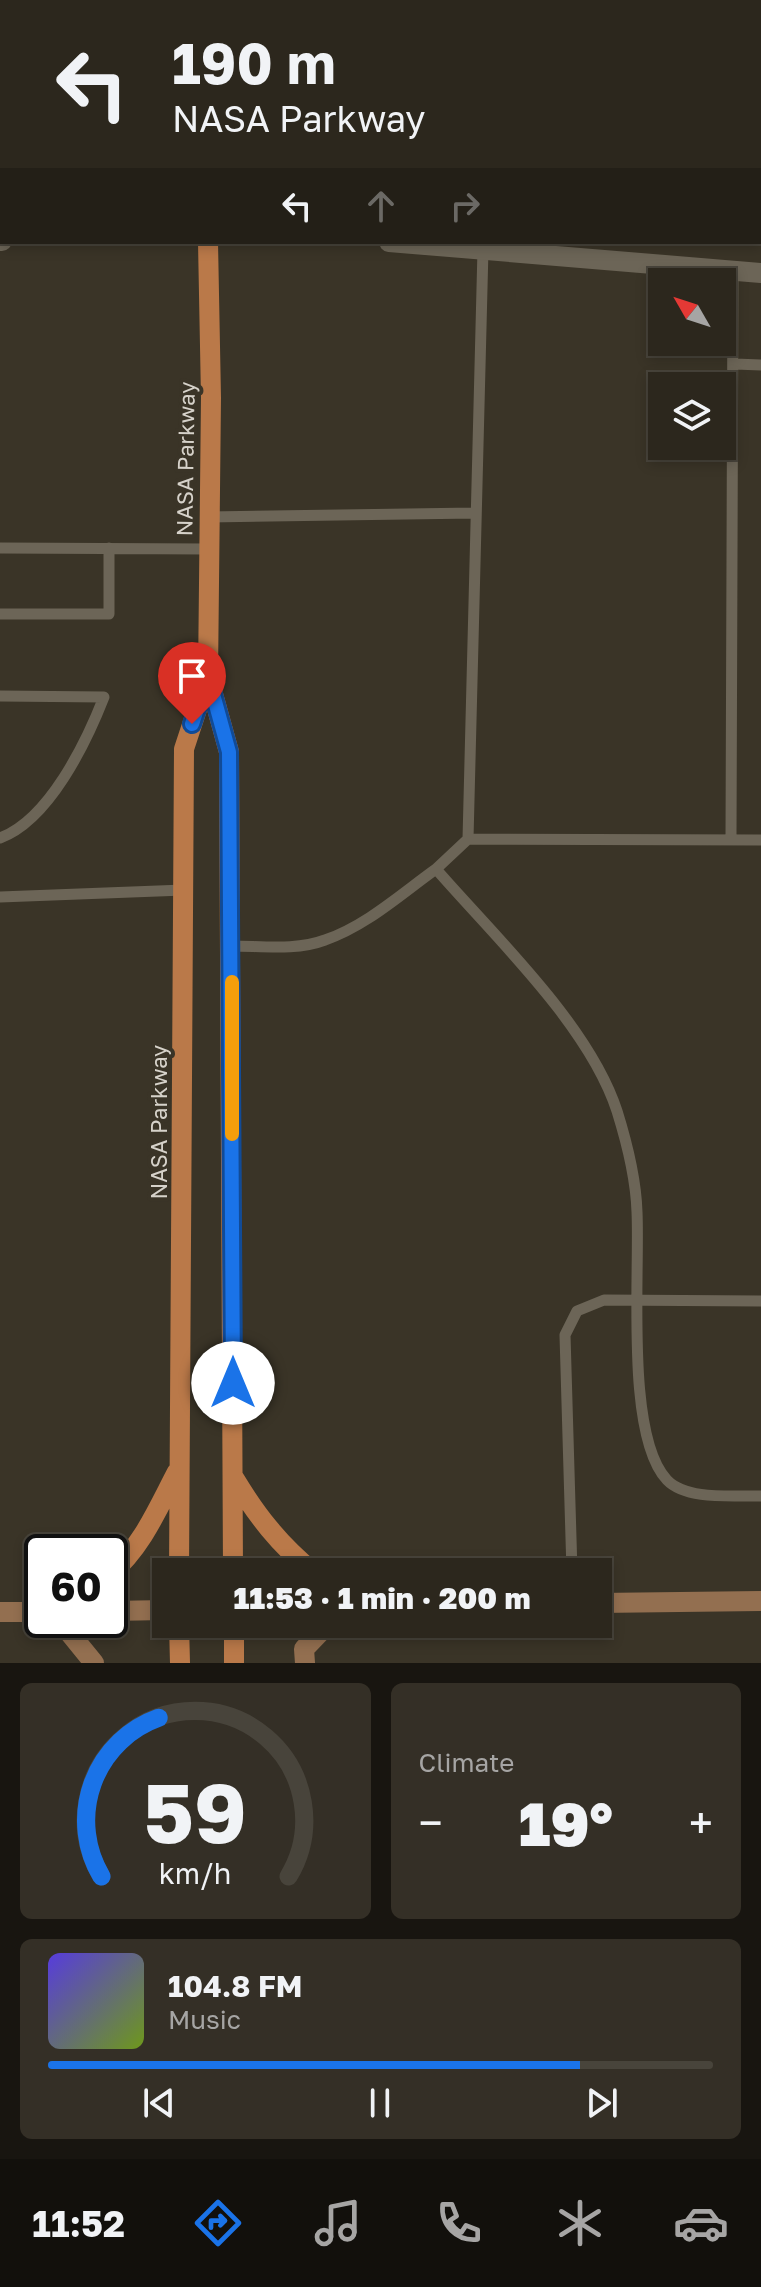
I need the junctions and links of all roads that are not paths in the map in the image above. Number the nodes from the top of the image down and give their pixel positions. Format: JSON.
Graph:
{"nodes":[{"id":1,"x":208,"y":244,"type":"edge"},
{"id":2,"x":428,"y":244,"type":"edge"},
{"id":3,"x":487,"y":247,"type":"edge"},
{"id":4,"x":686,"y":268,"type":"edge"},
{"id":5,"x":736,"y":273,"type":"edge"},
{"id":6,"x":761,"y":273,"type":"edge"},
{"id":7,"x":735,"y":356,"type":"edge"},
{"id":8,"x":735,"y":364,"type":"junction"},
{"id":9,"x":761,"y":365,"type":"edge"},
{"id":10,"x":474,"y":513,"type":"junction"},
{"id":11,"x":208,"y":517,"type":"junction"},
{"id":12,"x":0,"y":548,"type":"edge"},
{"id":13,"x":109,"y":548,"type":"junction"},
{"id":14,"x":208,"y":549,"type":"junction"},
{"id":15,"x":0,"y":614,"type":"edge"},
{"id":16,"x":208,"y":676,"type":"junction"},
{"id":17,"x":0,"y":696,"type":"edge"},
{"id":18,"x":0,"y":838,"type":"edge"},
{"id":19,"x":468,"y":839,"type":"junction"},
{"id":20,"x":731,"y":839,"type":"junction"},
{"id":21,"x":761,"y":840,"type":"edge"},
{"id":22,"x":436,"y":869,"type":"junction"},
{"id":23,"x":184,"y":890,"type":"junction"},
{"id":24,"x":0,"y":897,"type":"edge"},
{"id":25,"x":231,"y":946,"type":"junction"},
{"id":26,"x":638,"y":1300,"type":"junction"},
{"id":27,"x":761,"y":1301,"type":"edge"},
{"id":28,"x":179,"y":1468,"type":"junction"},
{"id":29,"x":233,"y":1476,"type":"junction"},
{"id":30,"x":761,"y":1496,"type":"edge"},
{"id":31,"x":179,"y":1558,"type":"edge"},
{"id":32,"x":233,"y":1558,"type":"edge"},
{"id":33,"x":296,"y":1558,"type":"edge"},
{"id":34,"x":572,"y":1558,"type":"edge"},
{"id":35,"x":128,"y":1559,"type":"edge"},
{"id":36,"x":761,"y":1601,"type":"edge"},
{"id":37,"x":612,"y":1603,"type":"edge"},
{"id":38,"x":152,"y":1610,"type":"edge"},
{"id":39,"x":128,"y":1611,"type":"edge"},
{"id":40,"x":0,"y":1612,"type":"edge"},
{"id":41,"x":24,"y":1612,"type":"edge"},
{"id":42,"x":74,"y":1638,"type":"edge"},
{"id":43,"x":179,"y":1638,"type":"edge"},
{"id":44,"x":234,"y":1638,"type":"edge"},
{"id":45,"x":315,"y":1638,"type":"edge"},
{"id":46,"x":94,"y":1663,"type":"edge"},
{"id":47,"x":180,"y":1663,"type":"edge"},
{"id":48,"x":234,"y":1663,"type":"edge"},
{"id":49,"x":305,"y":1663,"type":"edge"}],
"edges":[{"from":1,"to":11,"type":"main road","name":"NASA Parkway"},
{"from":2,"to":3,"type":"street"},
{"from":3,"to":4,"type":"street"},
{"from":3,"to":10,"type":"lane"},
{"from":5,"to":6,"type":"street"},
{"from":7,"to":8,"type":"lane"},
{"from":8,"to":9,"type":"lane"},
{"from":8,"to":20,"type":"lane"},
{"from":10,"to":11,"type":"lane"},
{"from":10,"to":19,"type":"lane"},
{"from":11,"to":14,"type":"main road","name":"NASA Parkway"},
{"from":12,"to":13,"type":"lane"},
{"from":13,"to":14,"type":"lane"},
{"from":13,"to":15,"type":"lane"},
{"from":14,"to":16,"type":"main road","name":"NASA Parkway"},
{"from":16,"to":23,"type":"main road","name":"NASA Parkway"},
{"from":16,"to":25,"type":"main road","name":"NASA Parkway"},
{"from":17,"to":18,"type":"lane"},
{"from":19,"to":20,"type":"lane"},
{"from":19,"to":22,"type":"lane"},
{"from":20,"to":21,"type":"lane"},
{"from":22,"to":25,"type":"lane"},
{"from":22,"to":26,"type":"lane"},
{"from":23,"to":24,"type":"lane"},
{"from":23,"to":28,"type":"main road","name":"NASA Parkway"},
{"from":25,"to":29,"type":"main road","name":"NASA Parkway"},
{"from":26,"to":27,"type":"lane"},
{"from":26,"to":30,"type":"lane"},
{"from":26,"to":34,"type":"lane"},
{"from":28,"to":31,"type":"main road","name":"NASA Parkway"},
{"from":28,"to":35,"type":"main road"},
{"from":29,"to":32,"type":"main road","name":"NASA Parkway"},
{"from":29,"to":33,"type":"main road"},
{"from":36,"to":37,"type":"main road"},
{"from":38,"to":39,"type":"main road"},
{"from":40,"to":41,"type":"main road"},
{"from":42,"to":46,"type":"main road"},
{"from":43,"to":47,"type":"main road"},
{"from":44,"to":48,"type":"main road"},
{"from":45,"to":49,"type":"main road"}]}
